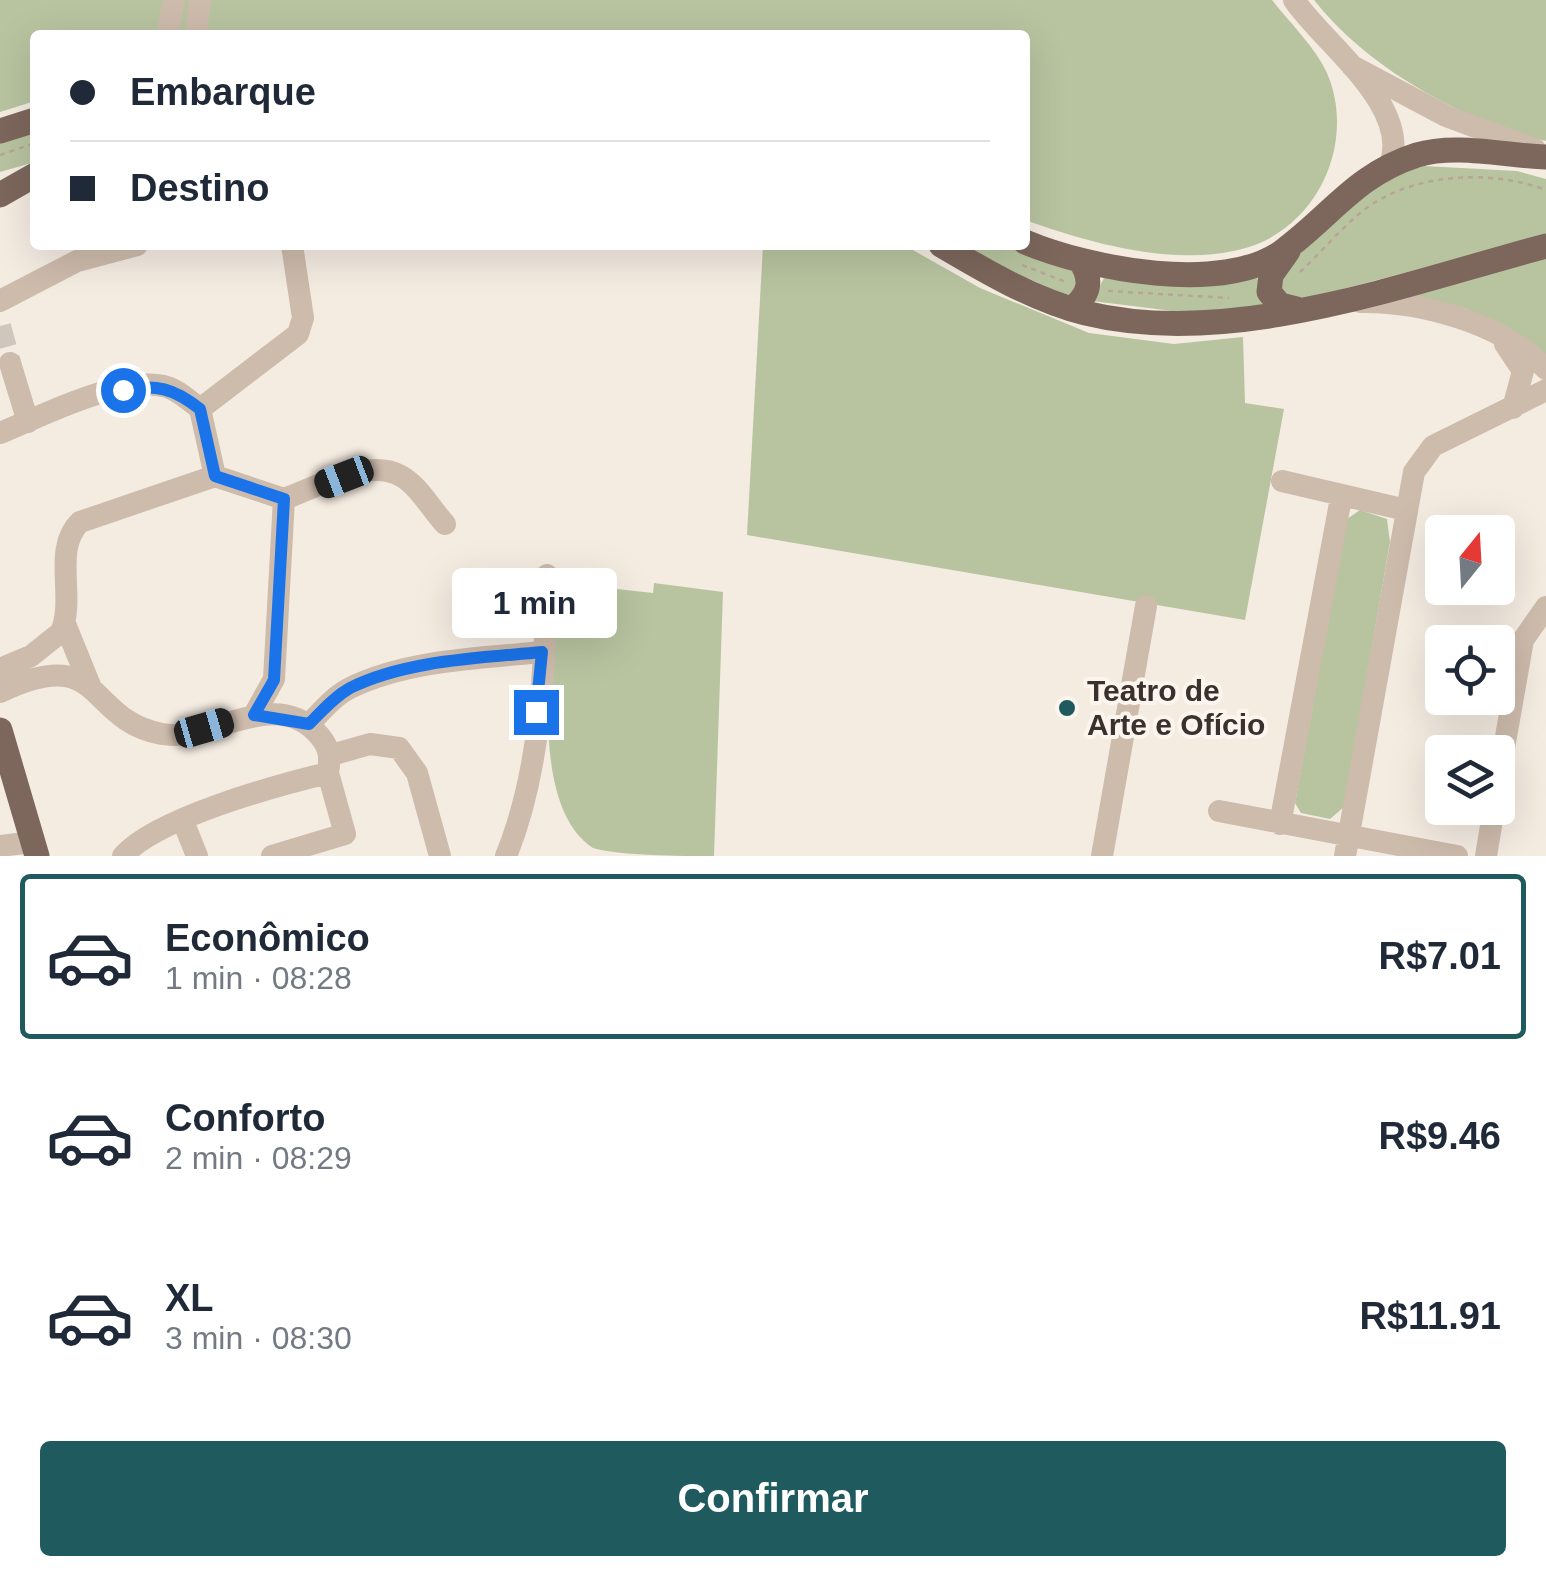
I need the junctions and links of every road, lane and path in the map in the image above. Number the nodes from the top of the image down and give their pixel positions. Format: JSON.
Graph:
{"nodes":[{"id":1,"x":174,"y":0,"type":"edge"},
{"id":2,"x":200,"y":0,"type":"edge"},
{"id":3,"x":1294,"y":0,"type":"edge"},
{"id":4,"x":168,"y":30,"type":"edge"},
{"id":5,"x":197,"y":30,"type":"edge"},
{"id":6,"x":1352,"y":66,"type":"junction"},
{"id":7,"x":30,"y":122,"type":"edge"},
{"id":8,"x":0,"y":131,"type":"edge"},
{"id":9,"x":30,"y":145,"type":"edge"},
{"id":10,"x":0,"y":154,"type":"edge"},
{"id":11,"x":1546,"y":155,"type":"edge"},
{"id":12,"x":1390,"y":165,"type":"junction"},
{"id":13,"x":30,"y":167,"type":"edge"},
{"id":14,"x":0,"y":174,"type":"edge"},
{"id":15,"x":30,"y":178,"type":"edge"},
{"id":16,"x":0,"y":195,"type":"edge"},
{"id":17,"x":1301,"y":236,"type":"junction"},
{"id":18,"x":1030,"y":244,"type":"edge"},
{"id":19,"x":1546,"y":246,"type":"edge"},
{"id":20,"x":119,"y":250,"type":"edge"},
{"id":21,"x":293,"y":250,"type":"edge"},
{"id":22,"x":950,"y":250,"type":"edge"},
{"id":23,"x":1080,"y":260,"type":"junction"},
{"id":24,"x":0,"y":302,"type":"edge"},
{"id":25,"x":1326,"y":302,"type":"junction"},
{"id":26,"x":1072,"y":309,"type":"junction"},
{"id":27,"x":1296,"y":309,"type":"junction"},
{"id":28,"x":1483,"y":328,"type":"junction"},
{"id":29,"x":10,"y":363,"type":"dead end"},
{"id":30,"x":1546,"y":369,"type":"edge"},
{"id":31,"x":1546,"y":390,"type":"edge"},
{"id":32,"x":1512,"y":408,"type":"junction"},
{"id":33,"x":200,"y":409,"type":"junction"},
{"id":34,"x":28,"y":422,"type":"junction"},
{"id":35,"x":0,"y":433,"type":"edge"},
{"id":36,"x":215,"y":476,"type":"junction"},
{"id":37,"x":1282,"y":481,"type":"dead end"},
{"id":38,"x":1341,"y":498,"type":"junction"},
{"id":39,"x":284,"y":499,"type":"junction"},
{"id":40,"x":1406,"y":510,"type":"junction"},
{"id":41,"x":445,"y":524,"type":"dead end"},
{"id":42,"x":547,"y":575,"type":"dead end"},
{"id":43,"x":1146,"y":606,"type":"dead end"},
{"id":44,"x":1546,"y":606,"type":"edge"},
{"id":45,"x":65,"y":624,"type":"junction"},
{"id":46,"x":542,"y":652,"type":"junction"},
{"id":47,"x":0,"y":669,"type":"edge"},
{"id":48,"x":91,"y":688,"type":"junction"},
{"id":49,"x":0,"y":692,"type":"edge"},
{"id":50,"x":254,"y":715,"type":"junction"},
{"id":51,"x":309,"y":724,"type":"junction"},
{"id":52,"x":0,"y":730,"type":"edge"},
{"id":53,"x":1506,"y":735,"type":"edge"},
{"id":54,"x":6,"y":763,"type":"edge"},
{"id":55,"x":329,"y":764,"type":"junction"},
{"id":56,"x":1219,"y":811,"type":"dead end"},
{"id":57,"x":183,"y":822,"type":"junction"},
{"id":58,"x":1280,"y":824,"type":"junction"},
{"id":59,"x":1491,"y":825,"type":"edge"},
{"id":60,"x":1495,"y":825,"type":"edge"},
{"id":61,"x":344,"y":834,"type":"junction"},
{"id":62,"x":0,"y":846,"type":"edge"},
{"id":63,"x":1347,"y":847,"type":"edge"},
{"id":64,"x":35,"y":849,"type":"edge"},
{"id":65,"x":123,"y":856,"type":"edge"},
{"id":66,"x":197,"y":856,"type":"edge"},
{"id":67,"x":272,"y":856,"type":"edge"},
{"id":68,"x":355,"y":856,"type":"edge"},
{"id":69,"x":440,"y":856,"type":"edge"},
{"id":70,"x":506,"y":856,"type":"edge"},
{"id":71,"x":1102,"y":856,"type":"edge"},
{"id":72,"x":1457,"y":856,"type":"edge"},
{"id":73,"x":1486,"y":856,"type":"edge"},
{"id":74,"x":1500,"y":856,"type":"edge"}],
"edges":[{"from":1,"to":4,"type":"street"},
{"from":2,"to":5,"type":"street"},
{"from":3,"to":6,"type":"street"},
{"from":6,"to":11,"type":"street"},
{"from":6,"to":12,"type":"street"},
{"from":7,"to":8,"type":"main road"},
{"from":9,"to":10,"type":"path"},
{"from":11,"to":12,"type":"main road"},
{"from":12,"to":17,"type":"main road"},
{"from":13,"to":14,"type":"main road"},
{"from":15,"to":16,"type":"main road"},
{"from":17,"to":23,"type":"main road"},
{"from":17,"to":27,"type":"main road"},
{"from":18,"to":23,"type":"main road"},
{"from":19,"to":25,"type":"main road"},
{"from":20,"to":24,"type":"street"},
{"from":21,"to":33,"type":"street"},
{"from":22,"to":26,"type":"main road"},
{"from":23,"to":26,"type":"main road"},
{"from":25,"to":27,"type":"main road"},
{"from":25,"to":28,"type":"street"},
{"from":26,"to":27,"type":"main road"},
{"from":28,"to":30,"type":"street"},
{"from":28,"to":32,"type":"street"},
{"from":29,"to":34,"type":"street"},
{"from":31,"to":32,"type":"street"},
{"from":32,"to":40,"type":"street"},
{"from":33,"to":34,"type":"street"},
{"from":33,"to":36,"type":"street"},
{"from":34,"to":35,"type":"street"},
{"from":36,"to":39,"type":"street"},
{"from":36,"to":45,"type":"street"},
{"from":37,"to":38,"type":"street"},
{"from":38,"to":40,"type":"street"},
{"from":38,"to":58,"type":"street"},
{"from":39,"to":41,"type":"street"},
{"from":39,"to":50,"type":"street"},
{"from":40,"to":63,"type":"street"},
{"from":42,"to":46,"type":"street"},
{"from":43,"to":71,"type":"street"},
{"from":44,"to":53,"type":"street"},
{"from":45,"to":47,"type":"street"},
{"from":45,"to":48,"type":"street"},
{"from":46,"to":51,"type":"street"},
{"from":46,"to":70,"type":"street"},
{"from":48,"to":49,"type":"street"},
{"from":48,"to":50,"type":"street"},
{"from":50,"to":51,"type":"street"},
{"from":51,"to":55,"type":"street"},
{"from":52,"to":54,"type":"main road"},
{"from":54,"to":64,"type":"main road"},
{"from":55,"to":57,"type":"street"},
{"from":55,"to":61,"type":"street"},
{"from":55,"to":69,"type":"street"},
{"from":56,"to":58,"type":"street"},
{"from":57,"to":65,"type":"street"},
{"from":57,"to":66,"type":"street"},
{"from":58,"to":63,"type":"street"},
{"from":59,"to":73,"type":"street"},
{"from":60,"to":74,"type":"street"},
{"from":61,"to":67,"type":"street"},
{"from":61,"to":68,"type":"street"},
{"from":62,"to":64,"type":"street"},
{"from":63,"to":72,"type":"street"}]}
